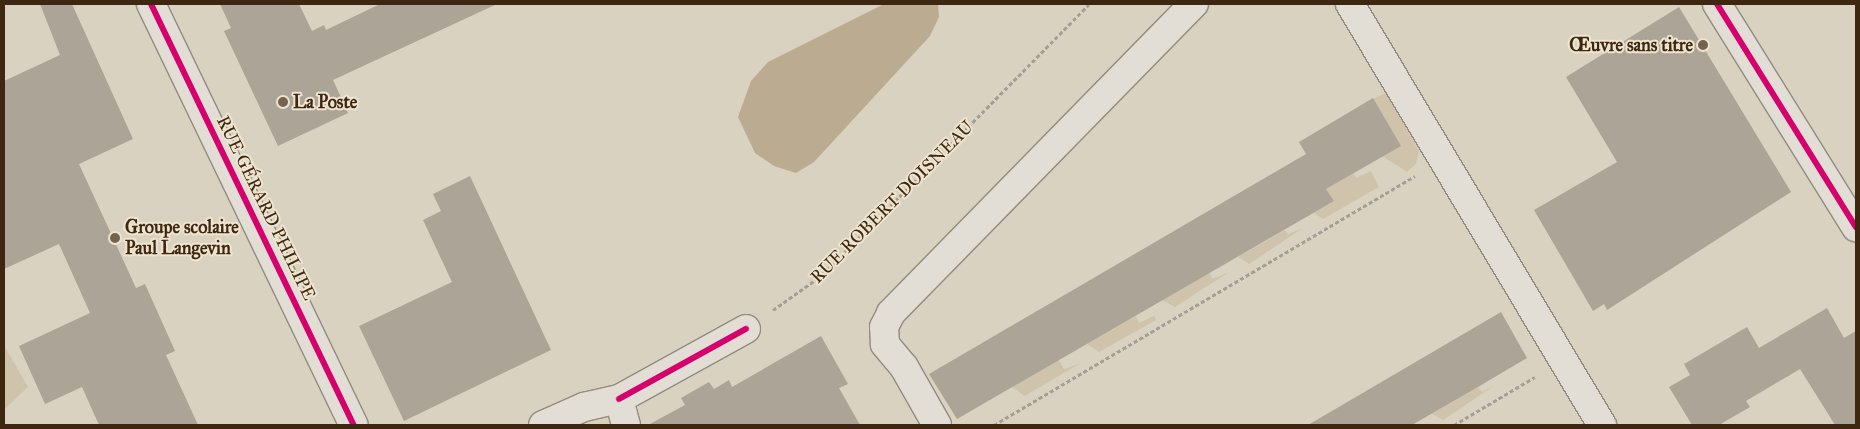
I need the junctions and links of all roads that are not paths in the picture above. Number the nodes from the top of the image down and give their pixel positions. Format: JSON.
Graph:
{"nodes":[{"id":1,"x":151,"y":4,"type":"edge"},
{"id":2,"x":1194,"y":4,"type":"edge"},
{"id":3,"x":1350,"y":4,"type":"edge"},
{"id":4,"x":1717,"y":4,"type":"edge"},
{"id":5,"x":1856,"y":227,"type":"edge"},
{"id":6,"x":746,"y":330,"type":"road end"},
{"id":7,"x":618,"y":398,"type":"junction"},
{"id":8,"x":354,"y":425,"type":"edge"},
{"id":9,"x":544,"y":425,"type":"edge"},
{"id":10,"x":626,"y":425,"type":"edge"},
{"id":11,"x":937,"y":425,"type":"edge"},
{"id":12,"x":1602,"y":425,"type":"edge"}],
"edges":[{"from":1,"to":8,"type":"street","name":"RUE GÉRARD PHILIPE"},
{"from":2,"to":11,"type":"street"},
{"from":3,"to":12,"type":"street"},
{"from":4,"to":5,"type":"street"},
{"from":6,"to":7,"type":"street"},
{"from":7,"to":9,"type":"street"},
{"from":7,"to":10,"type":"street"}]}
